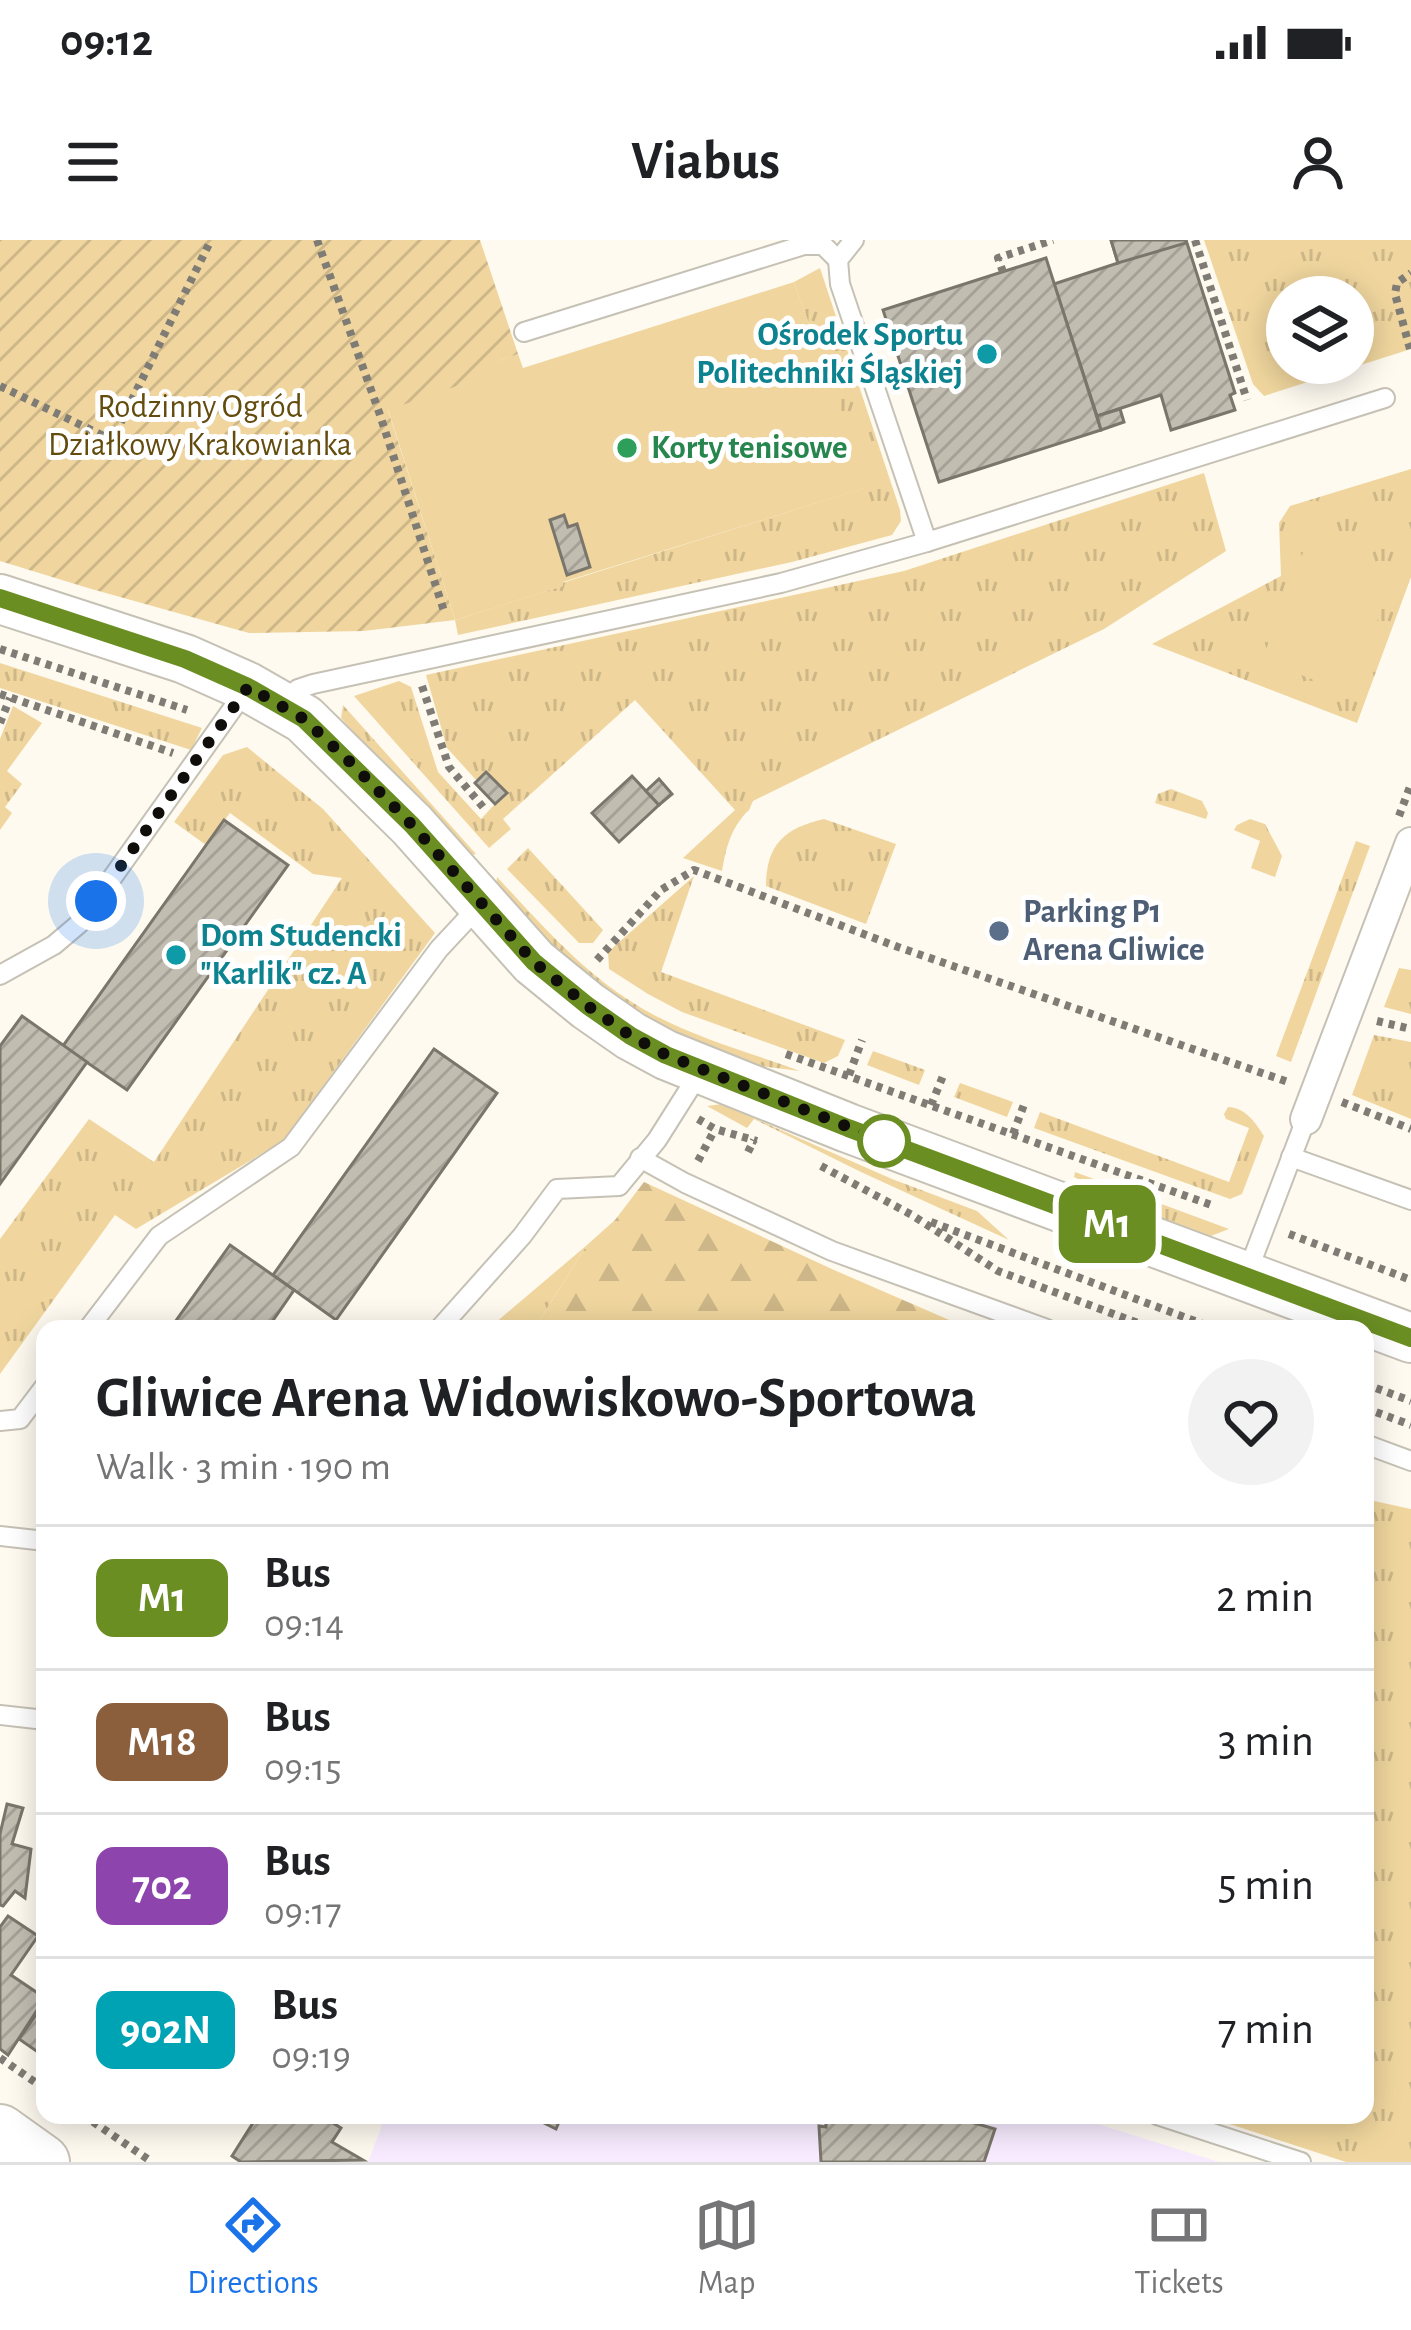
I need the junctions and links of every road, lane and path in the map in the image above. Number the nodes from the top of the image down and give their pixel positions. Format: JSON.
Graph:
{"nodes":[{"id":1,"x":211,"y":240,"type":"edge"},
{"id":2,"x":316,"y":240,"type":"edge"},
{"id":3,"x":854,"y":240,"type":"edge"},
{"id":4,"x":1053,"y":240,"type":"edge"},
{"id":5,"x":1195,"y":240,"type":"edge"},
{"id":6,"x":838,"y":260,"type":"junction"},
{"id":7,"x":1003,"y":272,"type":"dead end"},
{"id":8,"x":1411,"y":273,"type":"edge"},
{"id":9,"x":524,"y":332,"type":"dead end"},
{"id":10,"x":1410,"y":349,"type":"edge"},
{"id":11,"x":0,"y":386,"type":"edge"},
{"id":12,"x":1385,"y":398,"type":"dead end"},
{"id":13,"x":1247,"y":400,"type":"dead end"},
{"id":14,"x":927,"y":542,"type":"junction"},
{"id":15,"x":0,"y":598,"type":"edge"},
{"id":16,"x":445,"y":614,"type":"dead end"},
{"id":17,"x":414,"y":662,"type":"junction"},
{"id":18,"x":5,"y":696,"type":"edge"},
{"id":19,"x":264,"y":696,"type":"junction"},
{"id":20,"x":0,"y":723,"type":"edge"},
{"id":21,"x":197,"y":761,"type":"junction"},
{"id":22,"x":483,"y":807,"type":"dead end"},
{"id":23,"x":1411,"y":843,"type":"edge"},
{"id":24,"x":480,"y":905,"type":"junction"},
{"id":25,"x":596,"y":961,"type":"dead end"},
{"id":26,"x":0,"y":975,"type":"edge"},
{"id":27,"x":862,"y":1040,"type":"dead end"},
{"id":28,"x":815,"y":1063,"type":"dead end"},
{"id":29,"x":701,"y":1070,"type":"junction"},
{"id":30,"x":849,"y":1075,"type":"junction"},
{"id":31,"x":943,"y":1076,"type":"dead end"},
{"id":32,"x":1025,"y":1102,"type":"dead end"},
{"id":33,"x":1320,"y":1104,"type":"junction"},
{"id":34,"x":931,"y":1105,"type":"junction"},
{"id":35,"x":1411,"y":1129,"type":"edge"},
{"id":36,"x":1012,"y":1134,"type":"junction"},
{"id":37,"x":754,"y":1140,"type":"dead end"},
{"id":38,"x":748,"y":1152,"type":"dead end"},
{"id":39,"x":1292,"y":1156,"type":"junction"},
{"id":40,"x":640,"y":1159,"type":"junction"},
{"id":41,"x":1411,"y":1200,"type":"edge"},
{"id":42,"x":1214,"y":1206,"type":"dead end"},
{"id":43,"x":1286,"y":1232,"type":"dead end"},
{"id":44,"x":1246,"y":1276,"type":"junction"},
{"id":45,"x":1411,"y":1280,"type":"edge"},
{"id":46,"x":95,"y":1320,"type":"edge"},
{"id":47,"x":447,"y":1320,"type":"edge"},
{"id":48,"x":1022,"y":1320,"type":"edge"},
{"id":49,"x":1130,"y":1320,"type":"edge"},
{"id":50,"x":1192,"y":1320,"type":"edge"},
{"id":51,"x":1363,"y":1320,"type":"edge"},
{"id":52,"x":1374,"y":1324,"type":"edge"},
{"id":53,"x":1411,"y":1338,"type":"edge"},
{"id":54,"x":1374,"y":1387,"type":"edge"},
{"id":55,"x":36,"y":1398,"type":"edge"},
{"id":56,"x":1411,"y":1401,"type":"edge"},
{"id":57,"x":1374,"y":1411,"type":"edge"},
{"id":58,"x":0,"y":1421,"type":"edge"},
{"id":59,"x":1411,"y":1425,"type":"edge"},
{"id":60,"x":1374,"y":1447,"type":"edge"},
{"id":61,"x":1411,"y":1461,"type":"edge"},
{"id":62,"x":0,"y":1536,"type":"edge"},
{"id":63,"x":36,"y":1540,"type":"edge"},
{"id":64,"x":0,"y":1715,"type":"edge"},
{"id":65,"x":36,"y":1719,"type":"edge"},
{"id":66,"x":0,"y":2058,"type":"edge"},
{"id":67,"x":36,"y":2083,"type":"edge"},
{"id":68,"x":96,"y":2124,"type":"edge"},
{"id":69,"x":1185,"y":2124,"type":"edge"},
{"id":70,"x":0,"y":2132,"type":"edge"},
{"id":71,"x":42,"y":2162,"type":"edge"},
{"id":72,"x":152,"y":2162,"type":"edge"},
{"id":73,"x":1301,"y":2162,"type":"edge"}],
"edges":[{"from":1,"to":11,"type":"path"},
{"from":2,"to":16,"type":"path"},
{"from":3,"to":6,"type":"lane"},
{"from":4,"to":7,"type":"path"},
{"from":5,"to":13,"type":"path"},
{"from":6,"to":9,"type":"lane"},
{"from":6,"to":14,"type":"lane"},
{"from":8,"to":10,"type":"path"},
{"from":12,"to":14,"type":"lane"},
{"from":14,"to":17,"type":"lane"},
{"from":15,"to":19,"type":"street"},
{"from":17,"to":19,"type":"lane"},
{"from":17,"to":22,"type":"path"},
{"from":18,"to":20,"type":"path"},
{"from":18,"to":21,"type":"path"},
{"from":19,"to":21,"type":"lane"},
{"from":19,"to":24,"type":"street"},
{"from":21,"to":26,"type":"lane"},
{"from":23,"to":33,"type":"street"},
{"from":24,"to":29,"type":"street"},
{"from":24,"to":46,"type":"lane"},
{"from":25,"to":33,"type":"path"},
{"from":27,"to":30,"type":"path"},
{"from":28,"to":30,"type":"path"},
{"from":29,"to":40,"type":"lane"},
{"from":29,"to":44,"type":"street"},
{"from":30,"to":34,"type":"path"},
{"from":31,"to":34,"type":"path"},
{"from":32,"to":36,"type":"path"},
{"from":33,"to":35,"type":"path"},
{"from":33,"to":39,"type":"lane"},
{"from":34,"to":36,"type":"path"},
{"from":36,"to":42,"type":"path"},
{"from":37,"to":38,"type":"path"},
{"from":39,"to":41,"type":"lane"},
{"from":39,"to":44,"type":"lane"},
{"from":40,"to":47,"type":"lane"},
{"from":40,"to":48,"type":"lane"},
{"from":43,"to":45,"type":"path"},
{"from":44,"to":51,"type":"street"},
{"from":49,"to":50,"type":"path"},
{"from":52,"to":53,"type":"street"},
{"from":54,"to":56,"type":"path"},
{"from":55,"to":58,"type":"lane"},
{"from":57,"to":59,"type":"path"},
{"from":60,"to":61,"type":"lane"},
{"from":62,"to":63,"type":"lane"},
{"from":64,"to":65,"type":"lane"},
{"from":66,"to":67,"type":"path"},
{"from":68,"to":72,"type":"path"},
{"from":69,"to":73,"type":"lane"},
{"from":70,"to":71,"type":"main road"}]}
